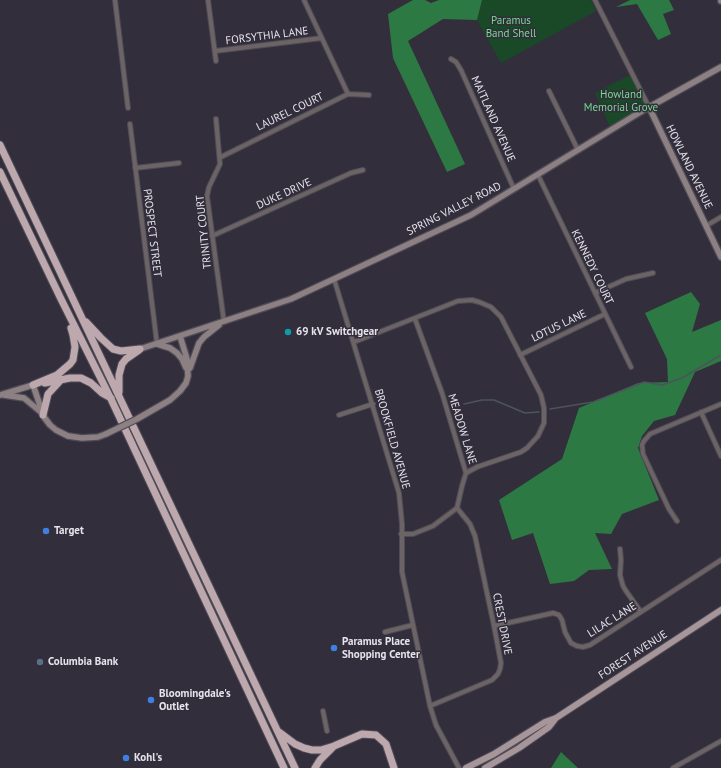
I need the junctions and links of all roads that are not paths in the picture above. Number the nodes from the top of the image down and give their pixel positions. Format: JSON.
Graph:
{"nodes":[{"id":1,"x":115,"y":0,"type":"edge"},
{"id":2,"x":208,"y":0,"type":"edge"},
{"id":3,"x":304,"y":0,"type":"edge"},
{"id":4,"x":595,"y":0,"type":"edge"},
{"id":5,"x":322,"y":38,"type":"junction"},
{"id":6,"x":215,"y":51,"type":"junction"},
{"id":7,"x":451,"y":59,"type":"dead end"},
{"id":8,"x":216,"y":60,"type":"dead end"},
{"id":9,"x":721,"y":67,"type":"edge"},
{"id":10,"x":549,"y":91,"type":"dead end"},
{"id":11,"x":348,"y":94,"type":"junction"},
{"id":12,"x":370,"y":95,"type":"dead end"},
{"id":13,"x":649,"y":107,"type":"junction"},
{"id":14,"x":128,"y":108,"type":"dead end"},
{"id":15,"x":216,"y":119,"type":"dead end"},
{"id":16,"x":130,"y":124,"type":"dead end"},
{"id":17,"x":0,"y":145,"type":"edge"},
{"id":18,"x":578,"y":150,"type":"junction"},
{"id":19,"x":221,"y":157,"type":"junction"},
{"id":20,"x":179,"y":163,"type":"dead end"},
{"id":21,"x":135,"y":168,"type":"junction"},
{"id":22,"x":363,"y":170,"type":"dead end"},
{"id":23,"x":0,"y":172,"type":"edge"},
{"id":24,"x":538,"y":175,"type":"junction"},
{"id":25,"x":514,"y":189,"type":"junction"},
{"id":26,"x":721,"y":217,"type":"edge"},
{"id":27,"x":706,"y":226,"type":"junction"},
{"id":28,"x":212,"y":236,"type":"junction"},
{"id":29,"x":721,"y":257,"type":"edge"},
{"id":30,"x":653,"y":273,"type":"dead end"},
{"id":31,"x":334,"y":279,"type":"junction"},
{"id":32,"x":595,"y":293,"type":"junction"},
{"id":33,"x":61,"y":299,"type":"junction"},
{"id":34,"x":605,"y":314,"type":"junction"},
{"id":35,"x":80,"y":315,"type":"junction"},
{"id":36,"x":415,"y":319,"type":"junction"},
{"id":37,"x":224,"y":322,"type":"junction"},
{"id":38,"x":180,"y":336,"type":"junction"},
{"id":39,"x":354,"y":342,"type":"junction"},
{"id":40,"x":158,"y":344,"type":"junction"},
{"id":41,"x":140,"y":349,"type":"junction"},
{"id":42,"x":520,"y":355,"type":"junction"},
{"id":43,"x":631,"y":367,"type":"dead end"},
{"id":44,"x":188,"y":374,"type":"junction"},
{"id":45,"x":60,"y":381,"type":"junction"},
{"id":46,"x":33,"y":385,"type":"junction"},
{"id":47,"x":1,"y":395,"type":"edge"},
{"id":48,"x":119,"y":396,"type":"junction"},
{"id":49,"x":111,"y":398,"type":"junction"},
{"id":50,"x":373,"y":404,"type":"junction"},
{"id":51,"x":721,"y":404,"type":"edge"},
{"id":52,"x":701,"y":412,"type":"junction"},
{"id":53,"x":43,"y":415,"type":"junction"},
{"id":54,"x":339,"y":415,"type":"dead end"},
{"id":55,"x":721,"y":456,"type":"edge"},
{"id":56,"x":466,"y":473,"type":"junction"},
{"id":57,"x":457,"y":508,"type":"junction"},
{"id":58,"x":677,"y":521,"type":"dead end"},
{"id":59,"x":401,"y":534,"type":"junction"},
{"id":60,"x":620,"y":549,"type":"dead end"},
{"id":61,"x":721,"y":560,"type":"edge"},
{"id":62,"x":721,"y":610,"type":"edge"},
{"id":63,"x":641,"y":612,"type":"junction"},
{"id":64,"x":413,"y":625,"type":"junction"},
{"id":65,"x":494,"y":626,"type":"junction"},
{"id":66,"x":385,"y":632,"type":"dead end"},
{"id":67,"x":430,"y":706,"type":"junction"},
{"id":68,"x":323,"y":712,"type":"dead end"},
{"id":69,"x":556,"y":718,"type":"junction"},
{"id":70,"x":277,"y":730,"type":"junction"},
{"id":71,"x":327,"y":731,"type":"dead end"},
{"id":72,"x":721,"y":741,"type":"edge"},
{"id":73,"x":334,"y":746,"type":"junction"},
{"id":74,"x":497,"y":762,"type":"junction"},
{"id":75,"x":284,"y":768,"type":"edge"},
{"id":76,"x":295,"y":768,"type":"edge"},
{"id":77,"x":315,"y":768,"type":"edge"},
{"id":78,"x":394,"y":768,"type":"edge"},
{"id":79,"x":458,"y":768,"type":"edge"},
{"id":80,"x":466,"y":768,"type":"edge"},
{"id":81,"x":485,"y":768,"type":"edge"},
{"id":82,"x":490,"y":768,"type":"edge"},
{"id":83,"x":673,"y":768,"type":"edge"}],
"edges":[{"from":1,"to":14,"type":"street"},
{"from":2,"to":6,"type":"street","name":"FORSYTHIA LANE"},
{"from":3,"to":5,"type":"street"},
{"from":4,"to":13,"type":"street","name":"HOWLAND AVENUE"},
{"from":5,"to":6,"type":"street","name":"FORSYTHIA LANE"},
{"from":5,"to":11,"type":"street"},
{"from":6,"to":8,"type":"street","name":"FORSYTHIA LANE"},
{"from":7,"to":25,"type":"street","name":"MAITLAND AVENUE"},
{"from":9,"to":13,"type":"street","name":"SPRING VALLEY ROAD"},
{"from":10,"to":18,"type":"street"},
{"from":11,"to":12,"type":"street","name":"LAUREL COURT"},
{"from":11,"to":19,"type":"street","name":"LAUREL COURT"},
{"from":13,"to":18,"type":"street","name":"SPRING VALLEY ROAD"},
{"from":13,"to":27,"type":"street","name":"HOWLAND AVENUE"},
{"from":15,"to":19,"type":"street","name":"TRINITY COURT"},
{"from":16,"to":21,"type":"street","name":"PROSPECT STREET"},
{"from":17,"to":35,"type":"highway"},
{"from":18,"to":24,"type":"street","name":"SPRING VALLEY ROAD"},
{"from":19,"to":28,"type":"street","name":"TRINITY COURT"},
{"from":20,"to":21,"type":"street"},
{"from":21,"to":40,"type":"street","name":"PROSPECT STREET"},
{"from":22,"to":28,"type":"street","name":"DUKE DRIVE"},
{"from":23,"to":33,"type":"highway"},
{"from":24,"to":25,"type":"street","name":"SPRING VALLEY ROAD"},
{"from":24,"to":32,"type":"street","name":"KENNEDY COURT"},
{"from":25,"to":31,"type":"street","name":"SPRING VALLEY ROAD"},
{"from":26,"to":27,"type":"street"},
{"from":27,"to":29,"type":"street","name":"HOWLAND AVENUE"},
{"from":28,"to":37,"type":"street","name":"TRINITY COURT"},
{"from":30,"to":32,"type":"street"},
{"from":31,"to":37,"type":"street","name":"SPRING VALLEY ROAD"},
{"from":31,"to":39,"type":"street","name":"BROOKFIELD AVENUE"},
{"from":32,"to":34,"type":"street","name":"KENNEDY COURT"},
{"from":33,"to":46,"type":"highway"},
{"from":33,"to":49,"type":"highway"},
{"from":34,"to":42,"type":"street","name":"LOTUS LANE"},
{"from":34,"to":43,"type":"street","name":"KENNEDY COURT"},
{"from":35,"to":41,"type":"highway"},
{"from":35,"to":48,"type":"highway"},
{"from":36,"to":39,"type":"street"},
{"from":36,"to":42,"type":"street"},
{"from":36,"to":56,"type":"street","name":"MEADOW LANE"},
{"from":37,"to":38,"type":"street","name":"SPRING VALLEY ROAD"},
{"from":37,"to":44,"type":"street"},
{"from":38,"to":40,"type":"street","name":"SPRING VALLEY ROAD"},
{"from":38,"to":44,"type":"street"},
{"from":39,"to":50,"type":"street","name":"BROOKFIELD AVENUE"},
{"from":40,"to":41,"type":"street","name":"SPRING VALLEY ROAD"},
{"from":40,"to":44,"type":"street"},
{"from":41,"to":48,"type":"highway"},
{"from":42,"to":56,"type":"street"},
{"from":44,"to":53,"type":"street","bridge":true},
{"from":45,"to":46,"type":"highway"},
{"from":45,"to":49,"type":"highway"},
{"from":45,"to":53,"type":"highway"},
{"from":46,"to":47,"type":"street"},
{"from":46,"to":53,"type":"street"},
{"from":47,"to":53,"type":"street"},
{"from":48,"to":70,"type":"highway"},
{"from":49,"to":75,"type":"highway"},
{"from":50,"to":54,"type":"street"},
{"from":50,"to":59,"type":"street","name":"BROOKFIELD AVENUE"},
{"from":51,"to":52,"type":"street"},
{"from":52,"to":55,"type":"street"},
{"from":52,"to":58,"type":"street"},
{"from":56,"to":57,"type":"street","name":"MEADOW LANE"},
{"from":57,"to":59,"type":"street"},
{"from":57,"to":65,"type":"street","name":"CREST DRIVE"},
{"from":59,"to":64,"type":"street","name":"BROOKFIELD AVENUE"},
{"from":60,"to":63,"type":"street"},
{"from":61,"to":63,"type":"street","name":"LILAC LANE"},
{"from":62,"to":69,"type":"main road","name":"FOREST AVENUE"},
{"from":63,"to":65,"type":"street","name":"LILAC LANE"},
{"from":64,"to":66,"type":"street"},
{"from":64,"to":67,"type":"street","name":"BROOKFIELD AVENUE"},
{"from":65,"to":67,"type":"street","name":"CREST DRIVE"},
{"from":67,"to":79,"type":"street","name":"BROOKFIELD AVENUE"},
{"from":68,"to":71,"type":"street"},
{"from":69,"to":74,"type":"main road","name":"FOREST AVENUE"},
{"from":69,"to":80,"type":"main road","name":"FOREST AVENUE"},
{"from":70,"to":73,"type":"highway"},
{"from":70,"to":76,"type":"highway"},
{"from":72,"to":83,"type":"street"},
{"from":73,"to":77,"type":"highway"},
{"from":73,"to":78,"type":"highway"},
{"from":74,"to":81,"type":"main road","name":"FOREST AVENUE"},
{"from":74,"to":82,"type":"main road"}]}
